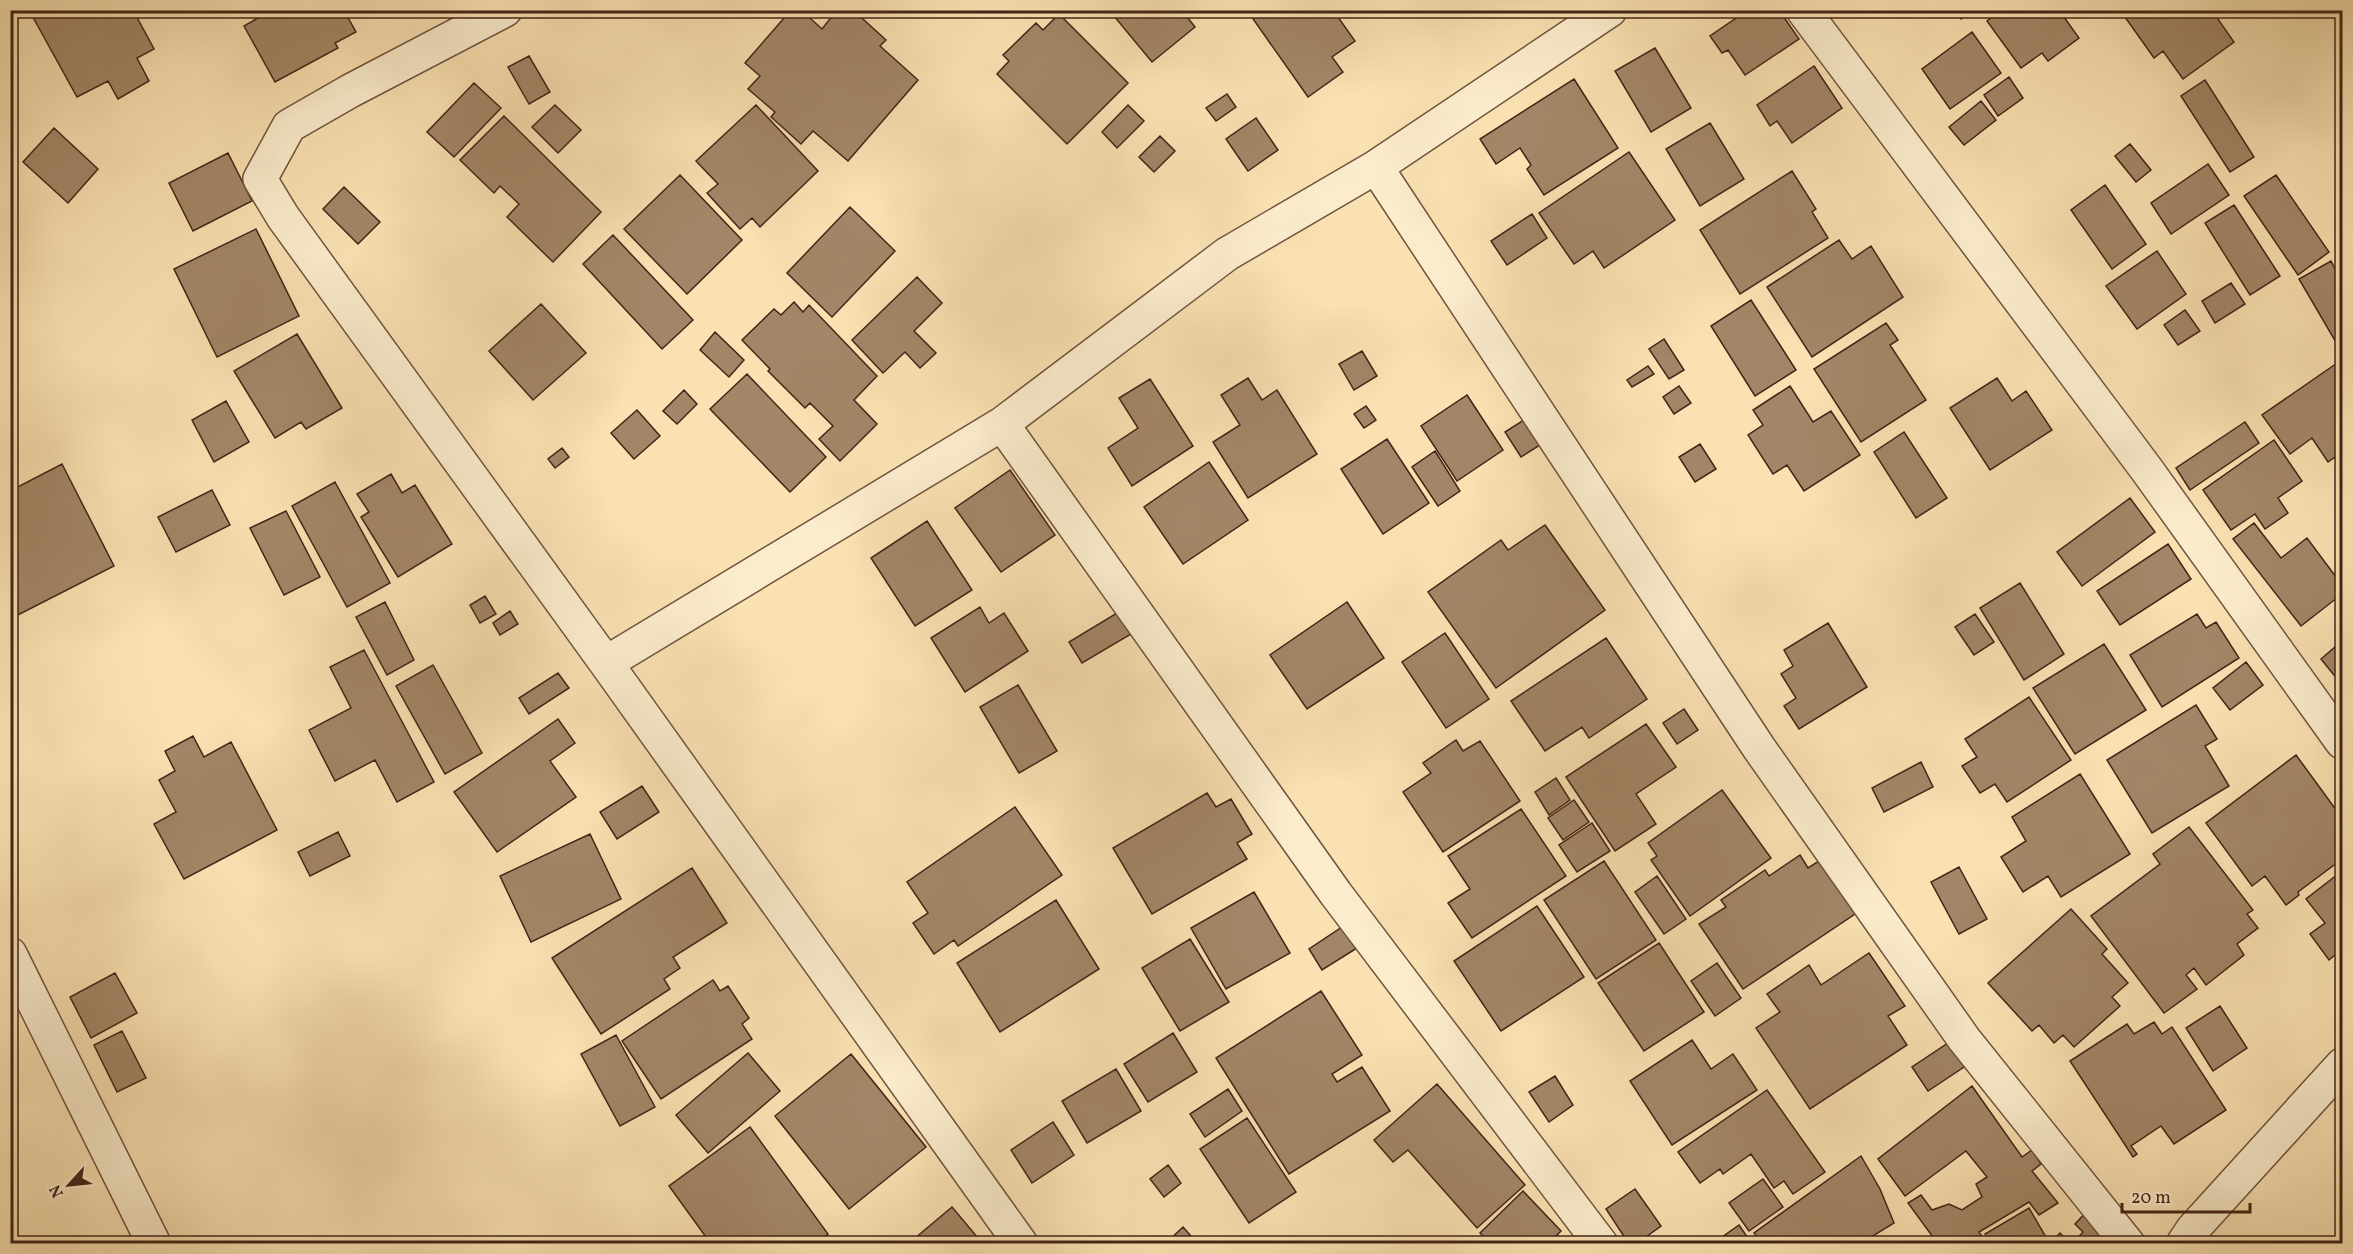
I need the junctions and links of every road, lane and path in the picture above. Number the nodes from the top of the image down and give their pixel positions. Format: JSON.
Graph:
{"nodes":[{"id":1,"x":505,"y":10,"type":"edge"},
{"id":2,"x":1610,"y":10,"type":"edge"},
{"id":3,"x":1803,"y":10,"type":"edge"},
{"id":4,"x":1376,"y":168,"type":"junction"},
{"id":5,"x":1002,"y":424,"type":"junction"},
{"id":6,"x":606,"y":663,"type":"junction"},
{"id":7,"x":2343,"y":742,"type":"edge"},
{"id":8,"x":10,"y":954,"type":"edge"},
{"id":9,"x":2343,"y":1065,"type":"edge"},
{"id":10,"x":2195,"y":1239,"type":"edge"},
{"id":11,"x":154,"y":1244,"type":"edge"},
{"id":12,"x":1021,"y":1244,"type":"edge"},
{"id":13,"x":1601,"y":1244,"type":"edge"},
{"id":14,"x":2128,"y":1244,"type":"edge"}],
"edges":[{"from":1,"to":6,"type":"street"},
{"from":2,"to":4,"type":"street"},
{"from":3,"to":7,"type":"street"},
{"from":4,"to":5,"type":"street"},
{"from":4,"to":14,"type":"street"},
{"from":5,"to":6,"type":"street"},
{"from":5,"to":13,"type":"street"},
{"from":6,"to":12,"type":"street"},
{"from":8,"to":11,"type":"street"},
{"from":9,"to":10,"type":"street"}]}
